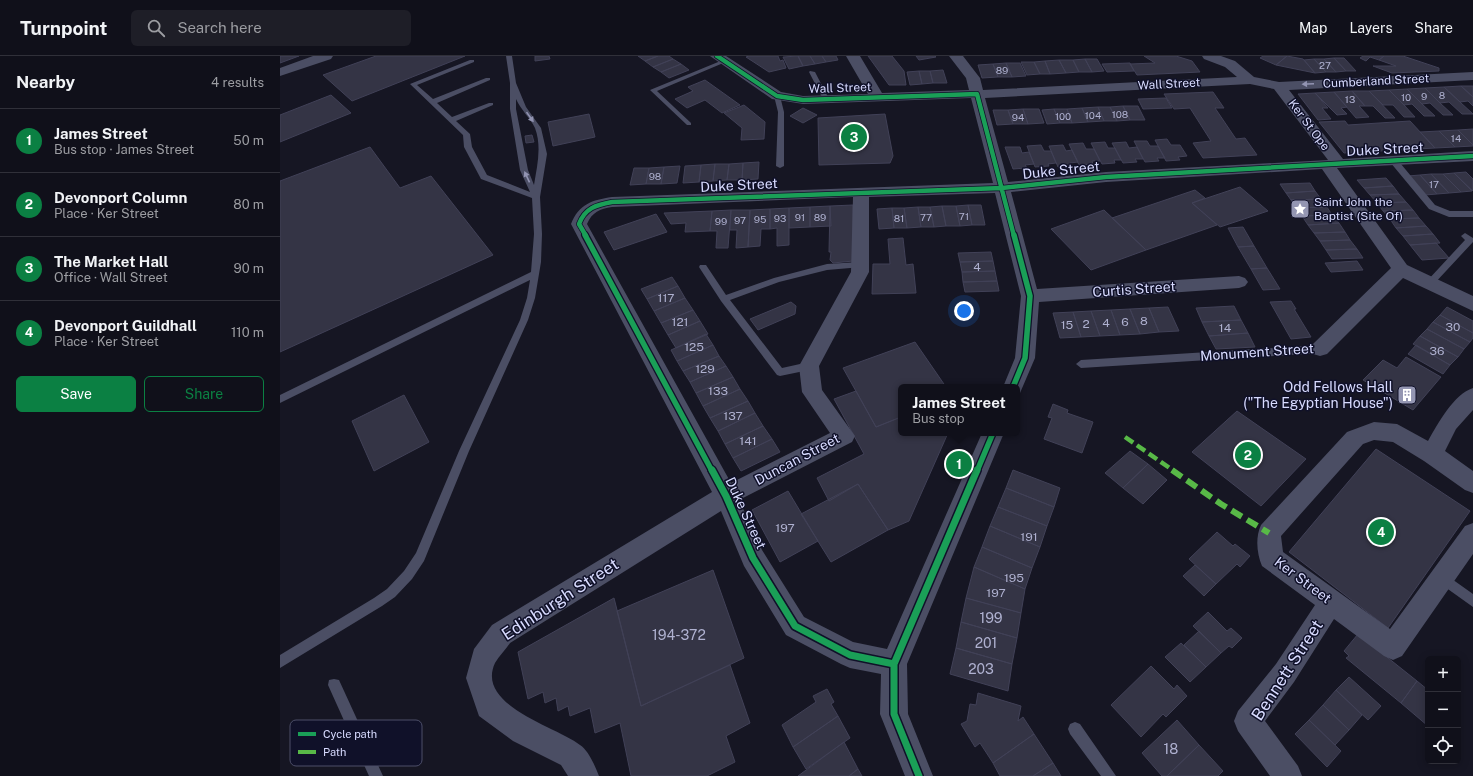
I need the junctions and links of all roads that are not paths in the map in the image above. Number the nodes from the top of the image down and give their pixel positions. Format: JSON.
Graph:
{"nodes":[{"id":1,"x":326,"y":56,"type":"edge"},
{"id":2,"x":509,"y":56,"type":"edge"},
{"id":3,"x":853,"y":56,"type":"edge"},
{"id":4,"x":956,"y":56,"type":"edge"},
{"id":5,"x":1209,"y":56,"type":"edge"},
{"id":6,"x":721,"y":59,"type":"edge"},
{"id":7,"x":472,"y":61,"type":"dead end"},
{"id":8,"x":280,"y":72,"type":"edge"},
{"id":9,"x":812,"y":72,"type":"dead end"},
{"id":10,"x":1473,"y":76,"type":"edge"},
{"id":11,"x":488,"y":79,"type":"dead end"},
{"id":12,"x":1250,"y":80,"type":"junction"},
{"id":13,"x":513,"y":83,"type":"junction"},
{"id":14,"x":1279,"y":86,"type":"junction"},
{"id":15,"x":977,"y":94,"type":"junction"},
{"id":16,"x":777,"y":96,"type":"junction"},
{"id":17,"x":878,"y":98,"type":"junction"},
{"id":18,"x":826,"y":99,"type":"junction"},
{"id":19,"x":432,"y":102,"type":"junction"},
{"id":20,"x":491,"y":104,"type":"dead end"},
{"id":21,"x":451,"y":120,"type":"junction"},
{"id":22,"x":689,"y":124,"type":"dead end"},
{"id":23,"x":1473,"y":156,"type":"edge"},
{"id":24,"x":1392,"y":160,"type":"junction"},
{"id":25,"x":1332,"y":164,"type":"junction"},
{"id":26,"x":780,"y":166,"type":"dead end"},
{"id":27,"x":1002,"y":188,"type":"junction"},
{"id":28,"x":861,"y":192,"type":"junction"},
{"id":29,"x":536,"y":197,"type":"junction"},
{"id":30,"x":1473,"y":214,"type":"edge"},
{"id":31,"x":1465,"y":236,"type":"dead end"},
{"id":32,"x":859,"y":265,"type":"junction"},
{"id":33,"x":703,"y":267,"type":"dead end"},
{"id":34,"x":1401,"y":269,"type":"junction"},
{"id":35,"x":535,"y":274,"type":"junction"},
{"id":36,"x":1239,"y":282,"type":"dead end"},
{"id":37,"x":1430,"y":283,"type":"junction"},
{"id":38,"x":1030,"y":296,"type":"junction"},
{"id":39,"x":724,"y":299,"type":"junction"},
{"id":40,"x":1473,"y":304,"type":"edge"},
{"id":41,"x":1320,"y":349,"type":"joint"},
{"id":42,"x":1081,"y":364,"type":"dead end"},
{"id":43,"x":809,"y":366,"type":"junction"},
{"id":44,"x":1014,"y":384,"type":"edge"},
{"id":45,"x":1473,"y":396,"type":"edge"},
{"id":46,"x":280,"y":399,"type":"edge"},
{"id":47,"x":992,"y":436,"type":"edge"},
{"id":48,"x":1432,"y":454,"type":"junction"},
{"id":49,"x":1473,"y":483,"type":"edge"},
{"id":50,"x":726,"y":496,"type":"junction"},
{"id":51,"x":1473,"y":534,"type":"edge"},
{"id":52,"x":1442,"y":578,"type":"junction"},
{"id":53,"x":1473,"y":601,"type":"edge"},
{"id":54,"x":1331,"y":602,"type":"junction"},
{"id":55,"x":280,"y":662,"type":"edge"},
{"id":56,"x":894,"y":664,"type":"junction"},
{"id":57,"x":334,"y":685,"type":"dead end"},
{"id":58,"x":350,"y":720,"type":"edge"},
{"id":59,"x":1075,"y":729,"type":"dead end"},
{"id":60,"x":371,"y":766,"type":"edge"},
{"id":61,"x":376,"y":776,"type":"edge"},
{"id":62,"x":584,"y":776,"type":"edge"},
{"id":63,"x":919,"y":776,"type":"edge"},
{"id":64,"x":1109,"y":776,"type":"edge"},
{"id":65,"x":1288,"y":776,"type":"edge"}],
"edges":[{"from":1,"to":8,"type":"street"},
{"from":2,"to":13,"type":"lane"},
{"from":3,"to":17,"type":"street"},
{"from":4,"to":15,"type":"street"},
{"from":5,"to":12,"type":"street"},
{"from":6,"to":16,"type":"street","name":"Wall Street"},
{"from":6,"to":22,"type":"lane"},
{"from":7,"to":19,"type":"lane"},
{"from":9,"to":18,"type":"lane"},
{"from":10,"to":14,"type":"street","name":"Cumberland Street","one_way":true},
{"from":11,"to":19,"type":"lane"},
{"from":12,"to":14,"type":"street","name":"Cumberland Street"},
{"from":12,"to":15,"type":"street","name":"Wall Street"},
{"from":29,"to":13,"type":"lane","one_way":true},
{"from":13,"to":29,"type":"lane","one_way":true},
{"from":14,"to":25,"type":"street","name":"Ker St Ope"},
{"from":15,"to":17,"type":"street","name":"Wall Street"},
{"from":15,"to":27,"type":"street"},
{"from":16,"to":18,"type":"street","name":"Wall Street"},
{"from":16,"to":26,"type":"lane"},
{"from":17,"to":18,"type":"street","name":"Wall Street"},
{"from":19,"to":21,"type":"lane"},
{"from":20,"to":21,"type":"lane"},
{"from":21,"to":29,"type":"lane"},
{"from":23,"to":24,"type":"street","name":"Duke Street"},
{"from":24,"to":25,"type":"street","name":"Duke Street"},
{"from":24,"to":30,"type":"lane"},
{"from":25,"to":27,"type":"street","name":"Duke Street"},
{"from":25,"to":34,"type":"street"},
{"from":27,"to":28,"type":"street","name":"Duke Street"},
{"from":27,"to":38,"type":"street"},
{"from":28,"to":32,"type":"street"},
{"from":28,"to":50,"type":"street","name":"Duke Street"},
{"from":29,"to":35,"type":"lane"},
{"from":31,"to":37,"type":"lane"},
{"from":32,"to":39,"type":"lane"},
{"from":32,"to":43,"type":"street"},
{"from":33,"to":39,"type":"lane"},
{"from":34,"to":37,"type":"street"},
{"from":34,"to":41,"type":"street","name":"Monument Street"},
{"from":35,"to":46,"type":"lane"},
{"from":35,"to":55,"type":"lane"},
{"from":36,"to":38,"type":"street","name":"Curtis Street"},
{"from":37,"to":40,"type":"street"},
{"from":38,"to":44,"type":"street"},
{"from":39,"to":43,"type":"lane"},
{"from":41,"to":42,"type":"lane","name":"Monument Street"},
{"from":43,"to":50,"type":"street","name":"Duncan Street"},
{"from":45,"to":48,"type":"street"},
{"from":47,"to":56,"type":"street"},
{"from":48,"to":49,"type":"street","name":"Ker Street"},
{"from":48,"to":54,"type":"street","name":"Ker Street"},
{"from":50,"to":56,"type":"street","name":"Duke Street"},
{"from":50,"to":62,"type":"street","name":"Edinburgh Street"},
{"from":51,"to":52,"type":"street","name":"Ker Street"},
{"from":52,"to":53,"type":"lane"},
{"from":52,"to":54,"type":"street","name":"Ker Street"},
{"from":54,"to":65,"type":"street","name":"Bennett Street"},
{"from":56,"to":63,"type":"street"},
{"from":57,"to":58,"type":"lane"},
{"from":59,"to":64,"type":"lane"},
{"from":60,"to":61,"type":"lane"}]}
